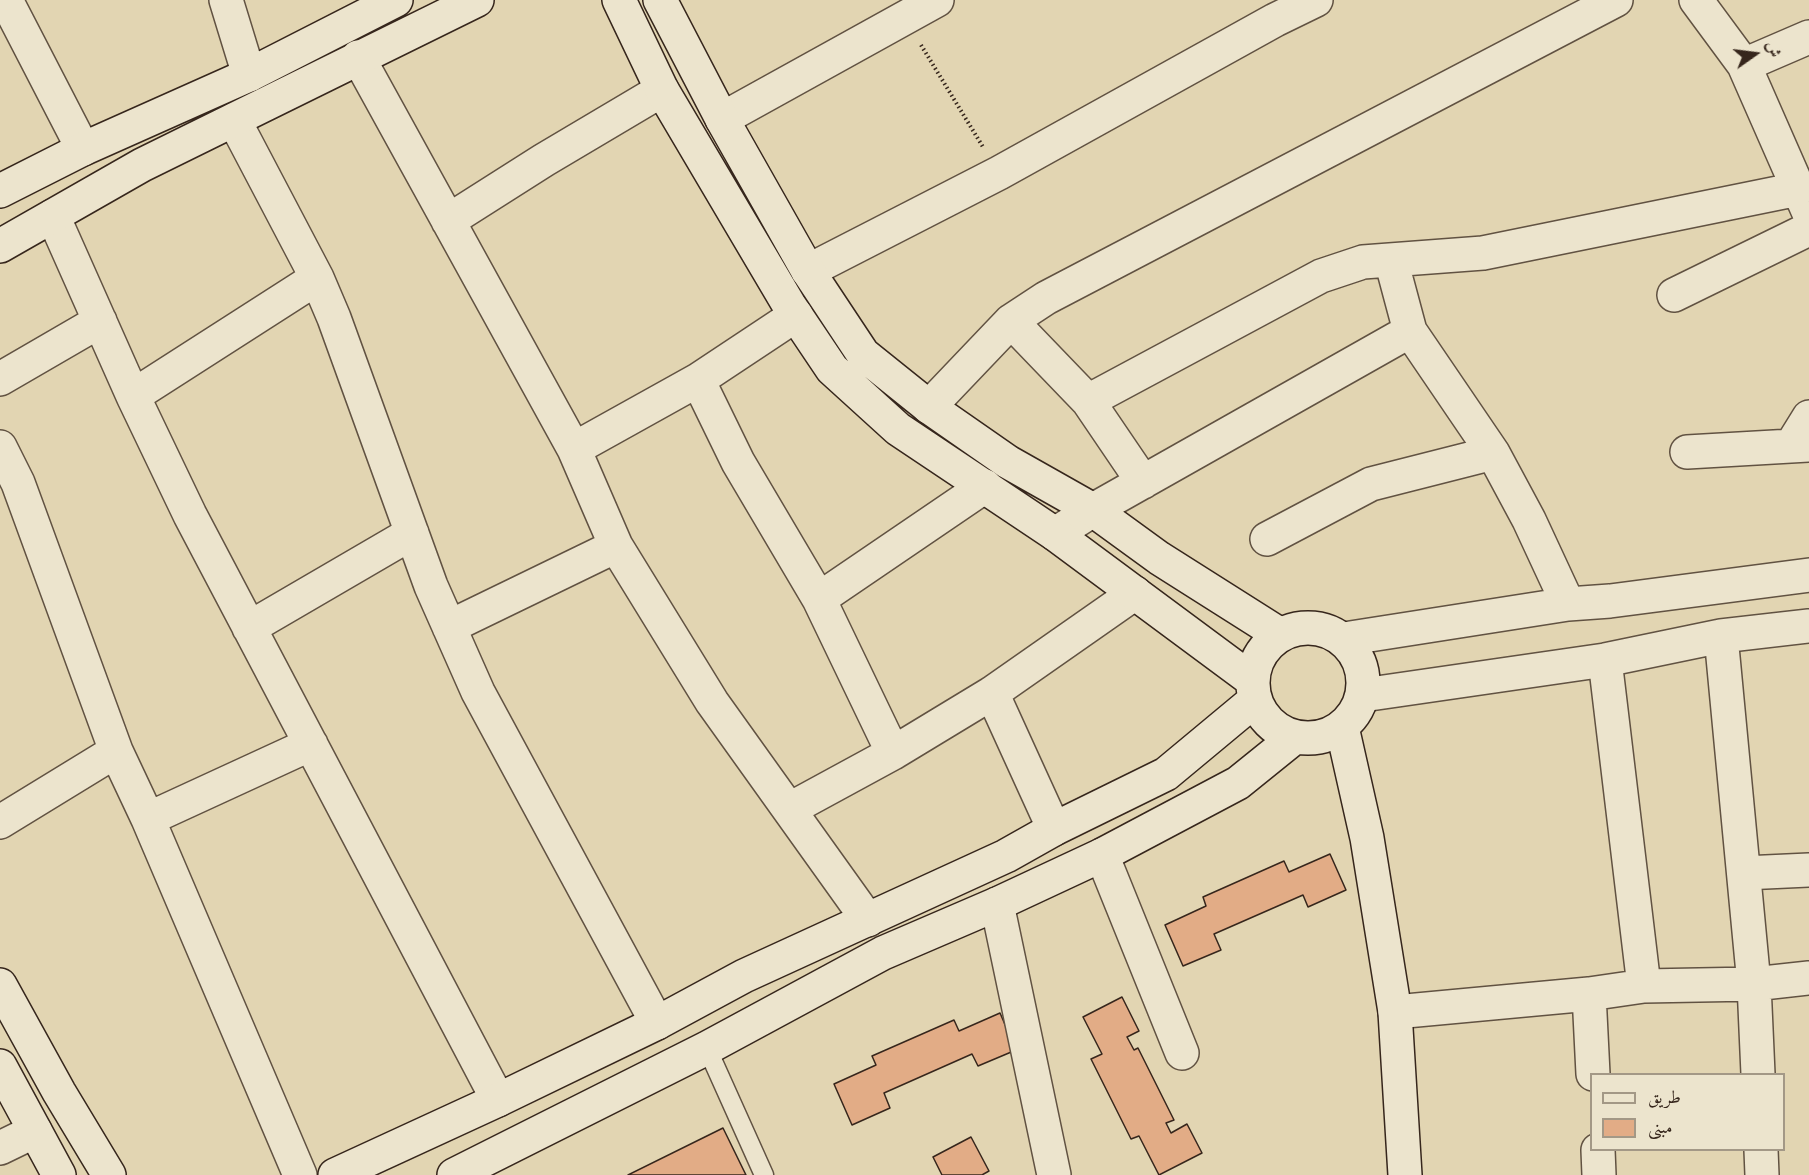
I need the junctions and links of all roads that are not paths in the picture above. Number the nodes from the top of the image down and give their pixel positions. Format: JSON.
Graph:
{"nodes":[{"id":1,"x":6,"y":0,"type":"edge"},
{"id":2,"x":226,"y":0,"type":"edge"},
{"id":3,"x":396,"y":0,"type":"edge"},
{"id":4,"x":477,"y":0,"type":"edge"},
{"id":5,"x":620,"y":0,"type":"edge"},
{"id":6,"x":660,"y":0,"type":"edge"},
{"id":7,"x":937,"y":0,"type":"edge"},
{"id":8,"x":1316,"y":0,"type":"edge"},
{"id":9,"x":1616,"y":0,"type":"edge"},
{"id":10,"x":1696,"y":0,"type":"edge"},
{"id":11,"x":1275,"y":10,"type":"edge"},
{"id":12,"x":1809,"y":37,"type":"edge"},
{"id":13,"x":358,"y":57,"type":"junction"},
{"id":14,"x":1744,"y":65,"type":"junction"},
{"id":15,"x":249,"y":75,"type":"junction"},
{"id":16,"x":662,"y":90,"type":"junction"},
{"id":17,"x":722,"y":119,"type":"junction"},
{"id":18,"x":234,"y":120,"type":"junction"},
{"id":19,"x":83,"y":149,"type":"junction"},
{"id":20,"x":0,"y":191,"type":"edge"},
{"id":21,"x":1804,"y":201,"type":"edge"},
{"id":22,"x":53,"y":216,"type":"junction"},
{"id":23,"x":448,"y":221,"type":"junction"},
{"id":24,"x":1809,"y":229,"type":"edge"},
{"id":25,"x":0,"y":246,"type":"edge"},
{"id":26,"x":1391,"y":260,"type":"junction"},
{"id":27,"x":808,"y":271,"type":"junction"},
{"id":28,"x":316,"y":278,"type":"junction"},
{"id":29,"x":1674,"y":295,"type":"dead end"},
{"id":30,"x":796,"y":315,"type":"junction"},
{"id":31,"x":100,"y":321,"type":"junction"},
{"id":32,"x":1011,"y":321,"type":"junction"},
{"id":33,"x":1410,"y":331,"type":"junction"},
{"id":34,"x":0,"y":379,"type":"edge"},
{"id":35,"x":698,"y":380,"type":"junction"},
{"id":36,"x":133,"y":396,"type":"junction"},
{"id":37,"x":1088,"y":401,"type":"junction"},
{"id":38,"x":929,"y":407,"type":"junction"},
{"id":39,"x":1809,"y":417,"type":"edge"},
{"id":40,"x":1800,"y":446,"type":"edge"},
{"id":41,"x":0,"y":447,"type":"edge"},
{"id":42,"x":574,"y":449,"type":"junction"},
{"id":43,"x":1687,"y":452,"type":"dead end"},
{"id":44,"x":1493,"y":453,"type":"junction"},
{"id":45,"x":1143,"y":482,"type":"junction"},
{"id":46,"x":985,"y":486,"type":"junction"},
{"id":47,"x":9,"y":488,"type":"edge"},
{"id":48,"x":1093,"y":510,"type":"junction"},
{"id":49,"x":412,"y":532,"type":"junction"},
{"id":50,"x":1055,"y":534,"type":"junction"},
{"id":51,"x":1267,"y":539,"type":"dead end"},
{"id":52,"x":616,"y":546,"type":"junction"},
{"id":53,"x":1809,"y":575,"type":"edge"},
{"id":54,"x":1135,"y":593,"type":"junction"},
{"id":55,"x":819,"y":599,"type":"junction"},
{"id":56,"x":1568,"y":604,"type":"junction"},
{"id":57,"x":1809,"y":626,"type":"edge"},
{"id":58,"x":449,"y":627,"type":"junction"},
{"id":59,"x":249,"y":628,"type":"junction"},
{"id":60,"x":1279,"y":634,"type":"junction"},
{"id":61,"x":1721,"y":636,"type":"junction"},
{"id":62,"x":1344,"y":639,"type":"junction"},
{"id":63,"x":1605,"y":660,"type":"junction"},
{"id":64,"x":1253,"y":690,"type":"junction"},
{"id":65,"x":992,"y":693,"type":"junction"},
{"id":66,"x":1363,"y":695,"type":"junction"},
{"id":67,"x":1342,"y":727,"type":"junction"},
{"id":68,"x":1295,"y":737,"type":"junction"},
{"id":69,"x":311,"y":744,"type":"junction"},
{"id":70,"x":116,"y":751,"type":"junction"},
{"id":71,"x":893,"y":753,"type":"junction"},
{"id":72,"x":790,"y":809,"type":"junction"},
{"id":73,"x":148,"y":819,"type":"junction"},
{"id":74,"x":0,"y":822,"type":"edge"},
{"id":75,"x":1054,"y":829,"type":"junction"},
{"id":76,"x":1102,"y":855,"type":"junction"},
{"id":77,"x":1809,"y":870,"type":"edge"},
{"id":78,"x":1744,"y":873,"type":"junction"},
{"id":79,"x":997,"y":904,"type":"junction"},
{"id":80,"x":868,"y":920,"type":"junction"},
{"id":81,"x":1809,"y":978,"type":"edge"},
{"id":82,"x":1754,"y":984,"type":"junction"},
{"id":83,"x":0,"y":985,"type":"edge"},
{"id":84,"x":1644,"y":986,"type":"junction"},
{"id":85,"x":1589,"y":994,"type":"junction"},
{"id":86,"x":1395,"y":1012,"type":"junction"},
{"id":87,"x":657,"y":1023,"type":"junction"},
{"id":88,"x":707,"y":1048,"type":"junction"},
{"id":89,"x":1182,"y":1053,"type":"dead end"},
{"id":90,"x":0,"y":1066,"type":"edge"},
{"id":91,"x":1593,"y":1073,"type":"edge"},
{"id":92,"x":1758,"y":1073,"type":"edge"},
{"id":93,"x":498,"y":1100,"type":"junction"},
{"id":94,"x":35,"y":1131,"type":"junction"},
{"id":95,"x":0,"y":1148,"type":"edge"},
{"id":96,"x":1598,"y":1151,"type":"edge"},
{"id":97,"x":1761,"y":1151,"type":"edge"},
{"id":98,"x":59,"y":1175,"type":"edge"},
{"id":99,"x":109,"y":1175,"type":"edge"},
{"id":100,"x":300,"y":1175,"type":"edge"},
{"id":101,"x":335,"y":1175,"type":"edge"},
{"id":102,"x":454,"y":1175,"type":"edge"},
{"id":103,"x":764,"y":1175,"type":"edge"},
{"id":104,"x":1054,"y":1175,"type":"edge"},
{"id":105,"x":1405,"y":1175,"type":"edge"},
{"id":106,"x":1599,"y":1175,"type":"edge"},
{"id":107,"x":1762,"y":1175,"type":"edge"}],
"edges":[{"from":1,"to":19,"type":"street"},
{"from":2,"to":15,"type":"street"},
{"from":3,"to":15,"type":"street"},
{"from":4,"to":13,"type":"street"},
{"from":5,"to":16,"type":"street"},
{"from":6,"to":17,"type":"street"},
{"from":7,"to":17,"type":"street"},
{"from":8,"to":11,"type":"street"},
{"from":9,"to":32,"type":"street"},
{"from":10,"to":14,"type":"street"},
{"from":11,"to":27,"type":"street"},
{"from":12,"to":14,"type":"street"},
{"from":13,"to":18,"type":"street"},
{"from":13,"to":23,"type":"street"},
{"from":14,"to":21,"type":"street"},
{"from":15,"to":19,"type":"street"},
{"from":16,"to":23,"type":"street"},
{"from":16,"to":30,"type":"street"},
{"from":17,"to":27,"type":"street"},
{"from":18,"to":22,"type":"street"},
{"from":18,"to":28,"type":"street"},
{"from":19,"to":20,"type":"street"},
{"from":21,"to":26,"type":"street"},
{"from":22,"to":25,"type":"street"},
{"from":22,"to":31,"type":"street"},
{"from":23,"to":42,"type":"street"},
{"from":24,"to":29,"type":"street"},
{"from":26,"to":33,"type":"street"},
{"from":26,"to":37,"type":"street"},
{"from":27,"to":38,"type":"street"},
{"from":28,"to":36,"type":"street"},
{"from":28,"to":49,"type":"street"},
{"from":30,"to":35,"type":"street"},
{"from":30,"to":46,"type":"street"},
{"from":31,"to":34,"type":"street"},
{"from":31,"to":36,"type":"street"},
{"from":32,"to":37,"type":"street"},
{"from":32,"to":38,"type":"street"},
{"from":33,"to":44,"type":"street"},
{"from":33,"to":45,"type":"street"},
{"from":35,"to":42,"type":"street"},
{"from":35,"to":55,"type":"street"},
{"from":36,"to":59,"type":"street"},
{"from":37,"to":45,"type":"street"},
{"from":38,"to":48,"type":"street"},
{"from":39,"to":40,"type":"street"},
{"from":40,"to":43,"type":"street"},
{"from":41,"to":47,"type":"street"},
{"from":42,"to":52,"type":"street"},
{"from":44,"to":51,"type":"street"},
{"from":44,"to":56,"type":"street"},
{"from":45,"to":48,"type":"street"},
{"from":46,"to":50,"type":"street"},
{"from":46,"to":55,"type":"street"},
{"from":47,"to":70,"type":"street"},
{"from":48,"to":50,"type":"street"},
{"from":48,"to":60,"type":"street"},
{"from":49,"to":58,"type":"street"},
{"from":49,"to":59,"type":"street"},
{"from":50,"to":54,"type":"street"},
{"from":52,"to":58,"type":"street"},
{"from":52,"to":72,"type":"street"},
{"from":53,"to":56,"type":"street"},
{"from":54,"to":64,"type":"street"},
{"from":54,"to":65,"type":"street"},
{"from":55,"to":71,"type":"street"},
{"from":56,"to":62,"type":"street"},
{"from":57,"to":61,"type":"street"},
{"from":58,"to":87,"type":"street"},
{"from":59,"to":69,"type":"street"},
{"from":60,"to":62,"type":"street"},
{"from":60,"to":64,"type":"street"},
{"from":61,"to":63,"type":"street"},
{"from":61,"to":78,"type":"street"},
{"from":62,"to":66,"type":"street"},
{"from":63,"to":66,"type":"street"},
{"from":63,"to":84,"type":"street"},
{"from":64,"to":68,"type":"street"},
{"from":64,"to":75,"type":"street"},
{"from":65,"to":71,"type":"street"},
{"from":65,"to":75,"type":"street"},
{"from":66,"to":67,"type":"street"},
{"from":67,"to":68,"type":"street"},
{"from":67,"to":86,"type":"street"},
{"from":68,"to":76,"type":"street"},
{"from":69,"to":73,"type":"street"},
{"from":69,"to":93,"type":"street"},
{"from":70,"to":73,"type":"street"},
{"from":70,"to":74,"type":"street"},
{"from":71,"to":72,"type":"street"},
{"from":72,"to":80,"type":"street"},
{"from":73,"to":100,"type":"street"},
{"from":75,"to":80,"type":"street"},
{"from":76,"to":79,"type":"street"},
{"from":76,"to":89,"type":"street"},
{"from":77,"to":78,"type":"street"},
{"from":78,"to":82,"type":"street"},
{"from":79,"to":88,"type":"street"},
{"from":79,"to":104,"type":"street"},
{"from":80,"to":87,"type":"street"},
{"from":81,"to":82,"type":"street"},
{"from":82,"to":84,"type":"street"},
{"from":82,"to":92,"type":"street"},
{"from":83,"to":99,"type":"street"},
{"from":84,"to":85,"type":"street"},
{"from":85,"to":86,"type":"street"},
{"from":85,"to":91,"type":"street"},
{"from":86,"to":105,"type":"street"},
{"from":87,"to":93,"type":"street"},
{"from":88,"to":102,"type":"street"},
{"from":88,"to":103,"type":"lane"},
{"from":90,"to":94,"type":"street"},
{"from":93,"to":101,"type":"street"},
{"from":94,"to":95,"type":"street"},
{"from":94,"to":98,"type":"street"},
{"from":96,"to":106,"type":"street"},
{"from":97,"to":107,"type":"street"}]}
